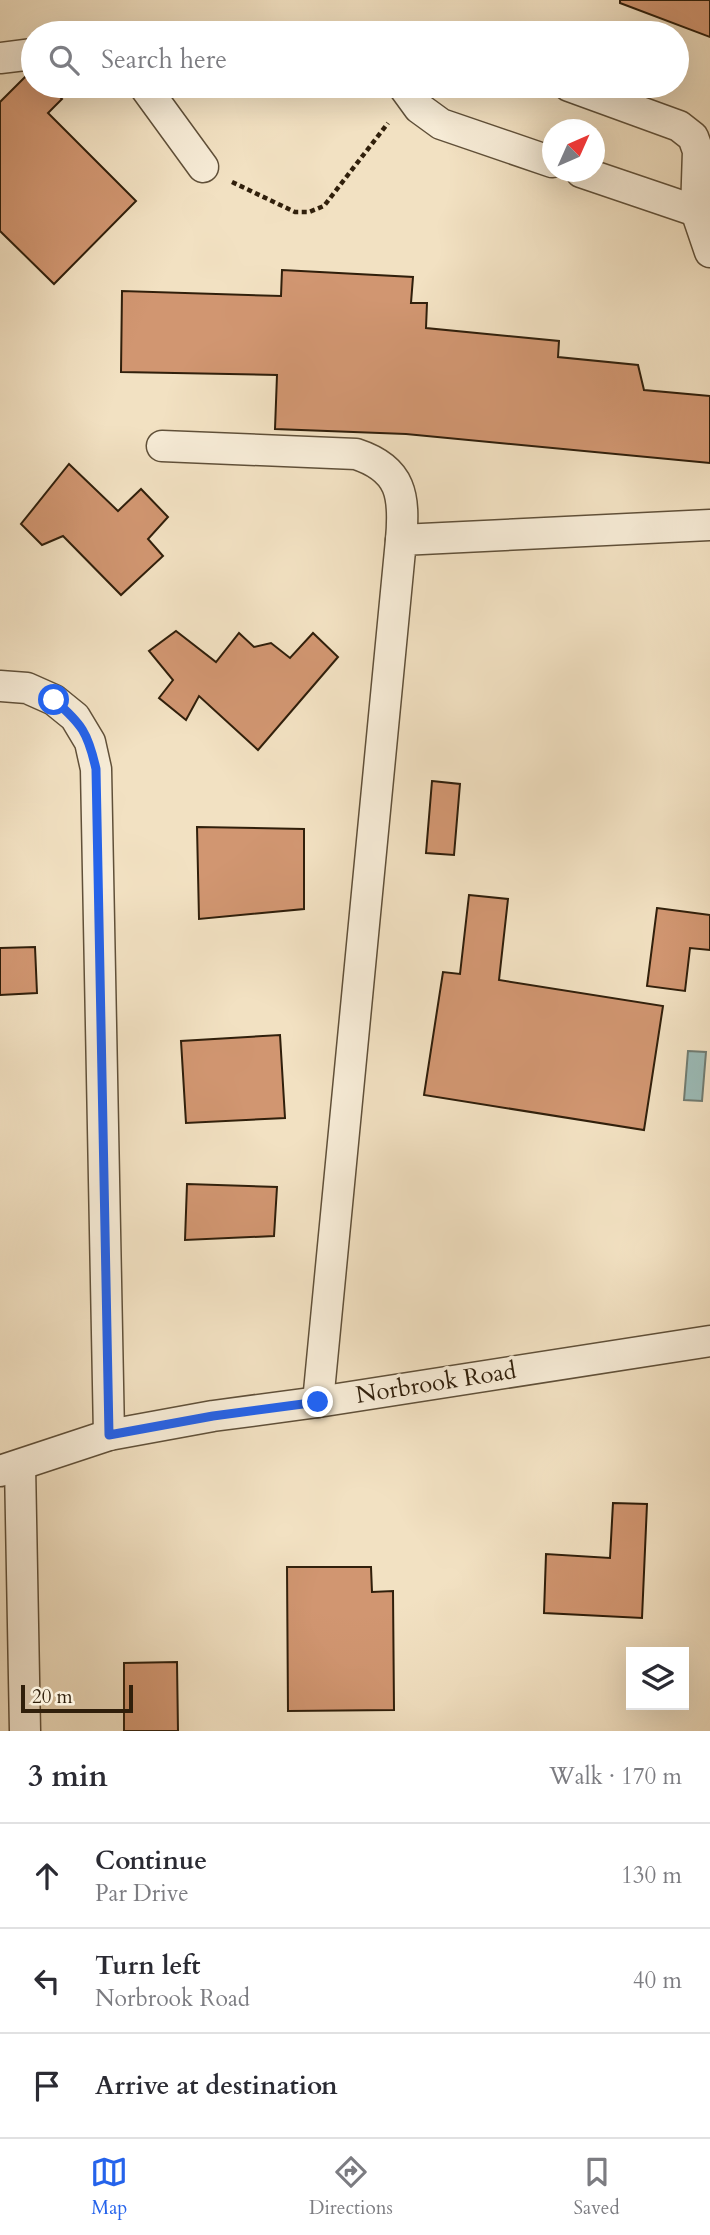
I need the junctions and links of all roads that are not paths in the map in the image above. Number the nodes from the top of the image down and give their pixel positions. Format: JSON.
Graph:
{"nodes":[{"id":1,"x":21,"y":55,"type":"edge"},
{"id":2,"x":0,"y":58,"type":"edge"},
{"id":3,"x":153,"y":98,"type":"edge"},
{"id":4,"x":411,"y":98,"type":"edge"},
{"id":5,"x":602,"y":98,"type":"edge"},
{"id":6,"x":542,"y":159,"type":"edge"},
{"id":7,"x":203,"y":167,"type":"road end"},
{"id":8,"x":605,"y":180,"type":"edge"},
{"id":9,"x":696,"y":211,"type":"junction"},
{"id":10,"x":710,"y":252,"type":"edge"},
{"id":11,"x":162,"y":446,"type":"dead end"},
{"id":12,"x":710,"y":525,"type":"edge"},
{"id":13,"x":401,"y":540,"type":"junction"},
{"id":14,"x":0,"y":686,"type":"edge"},
{"id":15,"x":710,"y":1341,"type":"edge"},
{"id":16,"x":318,"y":1402,"type":"junction"},
{"id":17,"x":109,"y":1435,"type":"junction"},
{"id":18,"x":10,"y":1468,"type":"edge"},
{"id":19,"x":25,"y":1731,"type":"edge"}],
"edges":[{"from":1,"to":2,"type":"street"},
{"from":3,"to":7,"type":"street"},
{"from":4,"to":6,"type":"street"},
{"from":5,"to":9,"type":"street"},
{"from":8,"to":9,"type":"street"},
{"from":9,"to":10,"type":"street"},
{"from":11,"to":13,"type":"street"},
{"from":12,"to":13,"type":"street"},
{"from":13,"to":16,"type":"street"},
{"from":14,"to":17,"type":"street"},
{"from":15,"to":16,"type":"street","name":"Norbrook Road"},
{"from":16,"to":17,"type":"street","name":"Norbrook Road"},
{"from":17,"to":18,"type":"street","name":"Norbrook Road"},
{"from":18,"to":19,"type":"street"}]}
